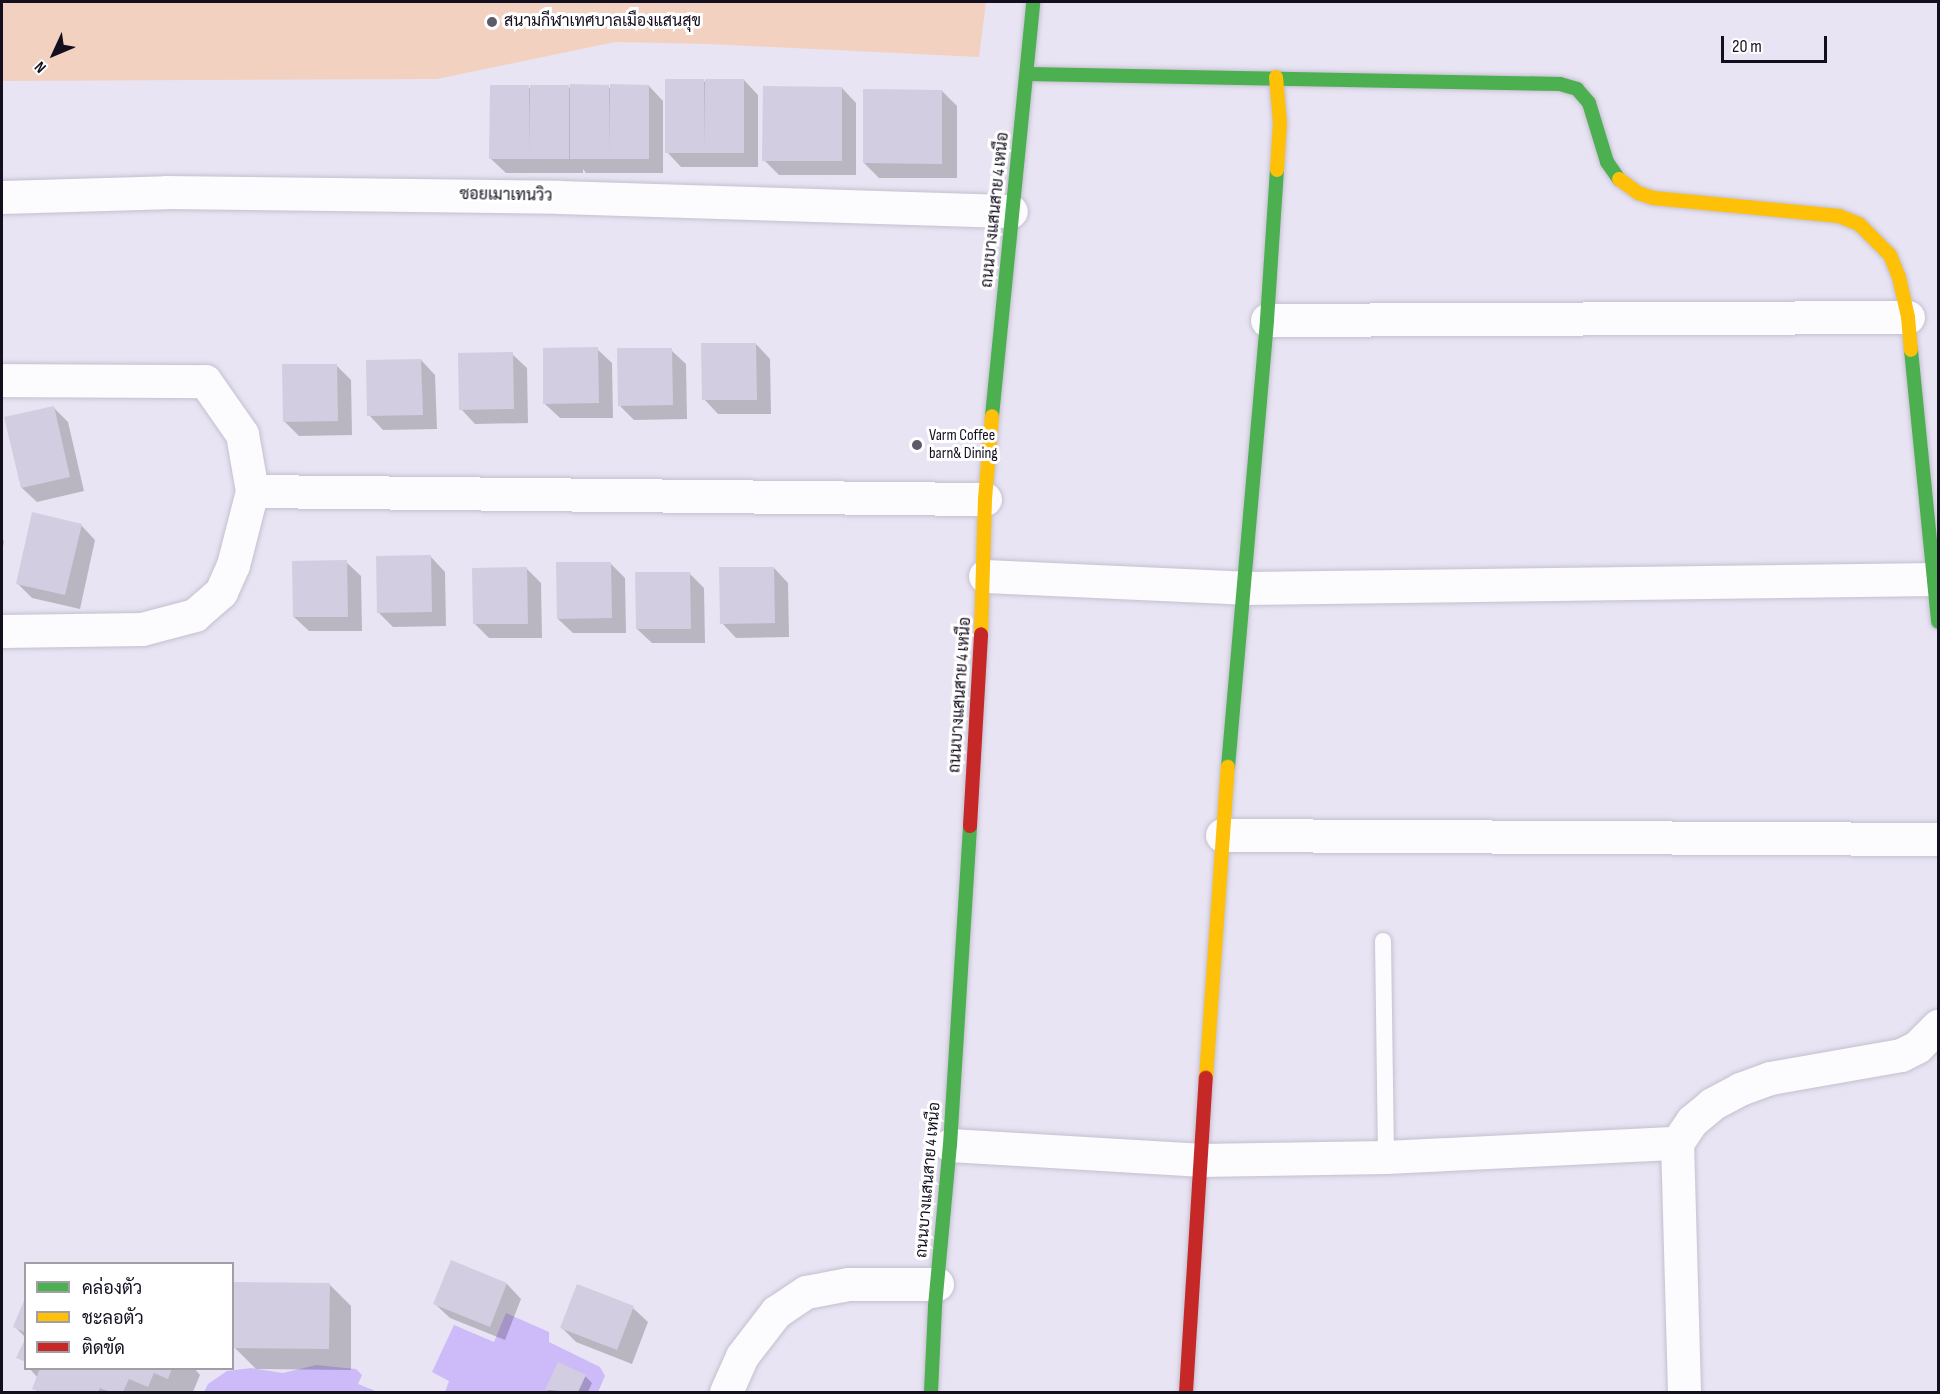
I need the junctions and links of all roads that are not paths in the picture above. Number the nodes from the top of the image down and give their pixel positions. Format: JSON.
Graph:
{"nodes":[{"id":1,"x":1034,"y":2,"type":"edge"},
{"id":2,"x":1027,"y":74,"type":"junction"},
{"id":3,"x":1276,"y":76,"type":"junction"},
{"id":4,"x":2,"y":197,"type":"edge"},
{"id":5,"x":1011,"y":211,"type":"junction"},
{"id":6,"x":1908,"y":317,"type":"junction"},
{"id":7,"x":1268,"y":320,"type":"junction"},
{"id":8,"x":2,"y":380,"type":"edge"},
{"id":9,"x":252,"y":491,"type":"junction"},
{"id":10,"x":985,"y":499,"type":"junction"},
{"id":11,"x":985,"y":576,"type":"junction"},
{"id":12,"x":1935,"y":579,"type":"junction"},
{"id":13,"x":1245,"y":588,"type":"junction"},
{"id":14,"x":1938,"y":622,"type":"edge"},
{"id":15,"x":2,"y":630,"type":"edge"},
{"id":16,"x":1222,"y":835,"type":"junction"},
{"id":17,"x":1938,"y":839,"type":"edge"},
{"id":18,"x":1383,"y":941,"type":"dead end"},
{"id":19,"x":1938,"y":1026,"type":"edge"},
{"id":20,"x":1677,"y":1143,"type":"junction"},
{"id":21,"x":950,"y":1145,"type":"junction"},
{"id":22,"x":1386,"y":1157,"type":"junction"},
{"id":23,"x":1199,"y":1160,"type":"junction"},
{"id":24,"x":936,"y":1295,"type":"junction"},
{"id":25,"x":726,"y":1392,"type":"edge"},
{"id":26,"x":931,"y":1392,"type":"edge"},
{"id":27,"x":1186,"y":1392,"type":"edge"},
{"id":28,"x":1684,"y":1392,"type":"edge"}],
"edges":[{"from":1,"to":2,"type":"street","name":"ถนนบางแสนสาย 4 เหนือ"},
{"from":2,"to":3,"type":"street"},
{"from":2,"to":5,"type":"street","name":"ถนนบางแสนสาย 4 เหนือ"},
{"from":3,"to":6,"type":"street"},
{"from":3,"to":7,"type":"street"},
{"from":4,"to":5,"type":"street","name":"ซอยเมาเทนวิว"},
{"from":5,"to":10,"type":"street","name":"ถนนบางแสนสาย 4 เหนือ"},
{"from":6,"to":7,"type":"street"},
{"from":6,"to":12,"type":"street"},
{"from":7,"to":13,"type":"street"},
{"from":8,"to":9,"type":"street"},
{"from":9,"to":10,"type":"street"},
{"from":9,"to":15,"type":"street"},
{"from":10,"to":11,"type":"street","name":"ถนนบางแสนสาย 4 เหนือ"},
{"from":11,"to":13,"type":"street"},
{"from":11,"to":21,"type":"street","name":"ถนนบางแสนสาย 4 เหนือ"},
{"from":12,"to":13,"type":"street"},
{"from":12,"to":14,"type":"street"},
{"from":13,"to":16,"type":"street"},
{"from":16,"to":17,"type":"street"},
{"from":16,"to":23,"type":"street"},
{"from":18,"to":22,"type":"lane"},
{"from":19,"to":20,"type":"street"},
{"from":20,"to":22,"type":"street"},
{"from":20,"to":28,"type":"street"},
{"from":21,"to":23,"type":"street"},
{"from":21,"to":24,"type":"street","name":"ถนนบางแสนสาย 4 เหนือ"},
{"from":22,"to":23,"type":"street"},
{"from":23,"to":27,"type":"street"},
{"from":24,"to":25,"type":"street"},
{"from":24,"to":26,"type":"street","name":"ถนนบางแสนสาย 4 เหนือ"}]}
